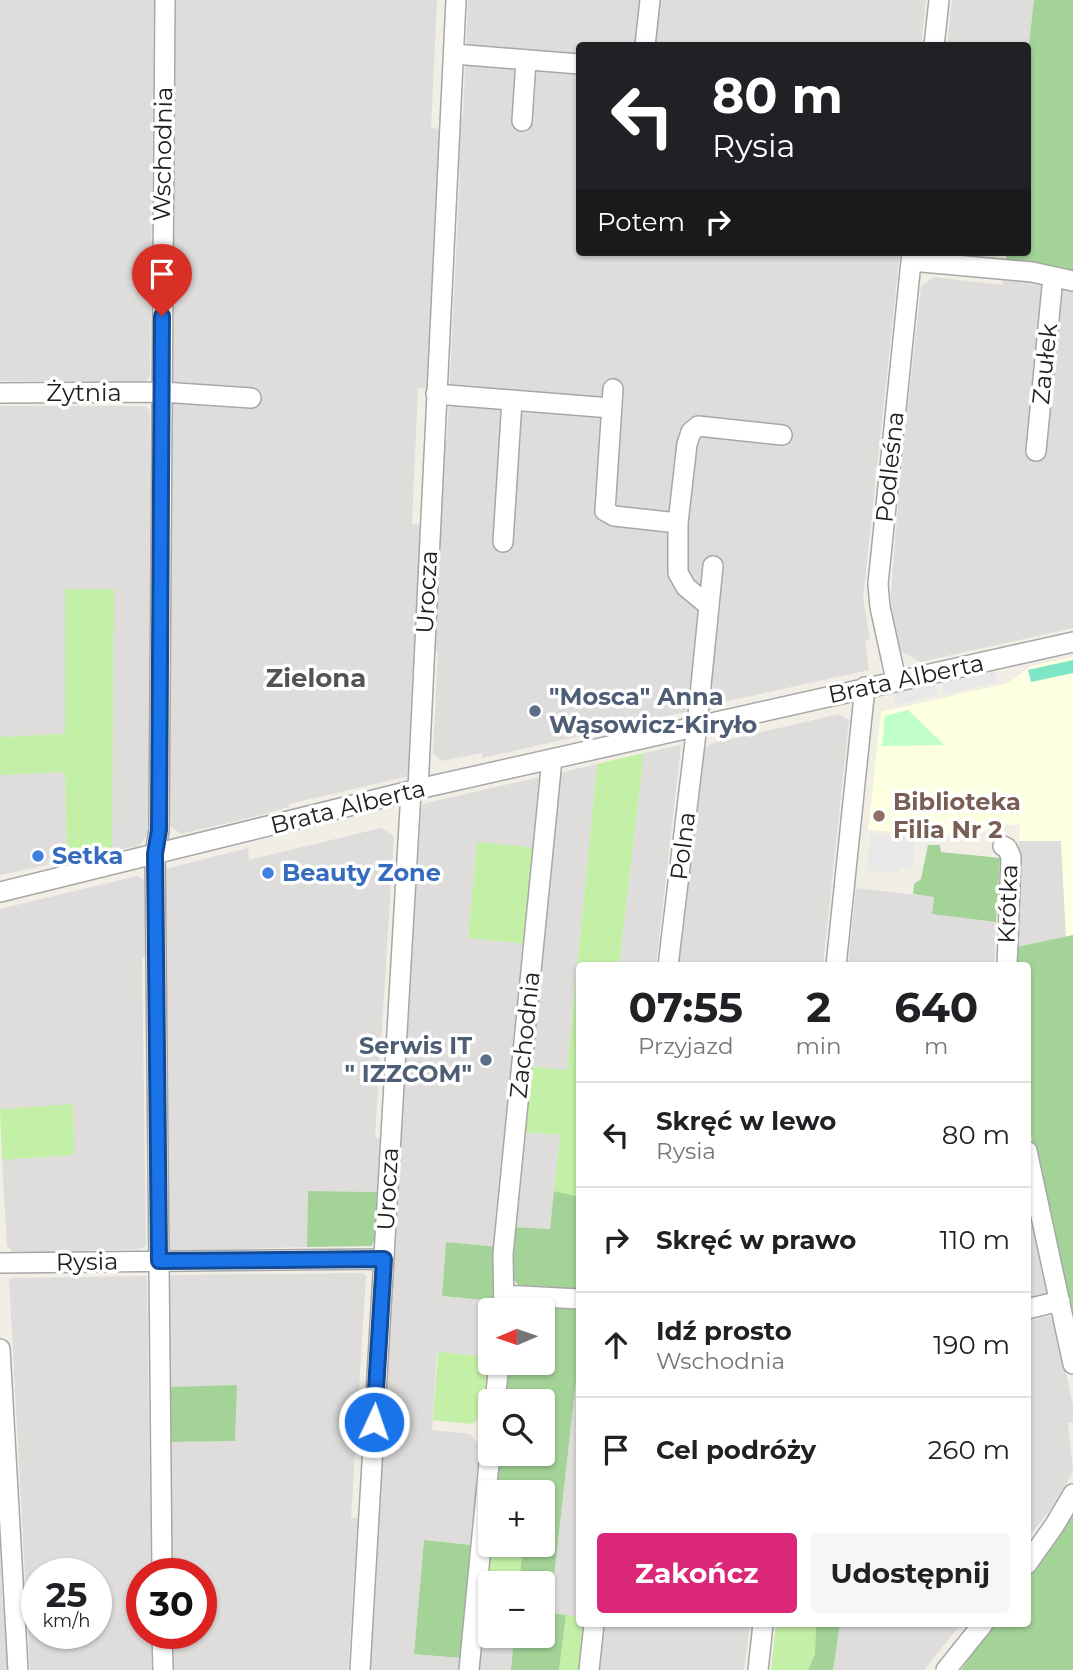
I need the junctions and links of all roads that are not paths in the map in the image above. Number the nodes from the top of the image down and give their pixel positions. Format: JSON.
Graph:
{"nodes":[{"id":1,"x":165,"y":0,"type":"edge"},
{"id":2,"x":456,"y":0,"type":"edge"},
{"id":3,"x":650,"y":0,"type":"edge"},
{"id":4,"x":939,"y":0,"type":"edge"},
{"id":5,"x":645,"y":42,"type":"edge"},
{"id":6,"x":934,"y":42,"type":"edge"},
{"id":7,"x":454,"y":54,"type":"junction"},
{"id":8,"x":526,"y":60,"type":"junction"},
{"id":9,"x":576,"y":64,"type":"edge"},
{"id":10,"x":522,"y":121,"type":"dead end"},
{"id":11,"x":912,"y":257,"type":"edge"},
{"id":12,"x":1063,"y":279,"type":"edge"},
{"id":13,"x":162,"y":392,"type":"junction"},
{"id":14,"x":0,"y":393,"type":"edge"},
{"id":15,"x":436,"y":394,"type":"junction"},
{"id":16,"x":251,"y":398,"type":"dead end"},
{"id":17,"x":512,"y":400,"type":"junction"},
{"id":18,"x":782,"y":436,"type":"dead end"},
{"id":19,"x":1036,"y":451,"type":"dead end"},
{"id":20,"x":678,"y":523,"type":"junction"},
{"id":21,"x":503,"y":542,"type":"dead end"},
{"id":22,"x":713,"y":566,"type":"dead end"},
{"id":23,"x":709,"y":606,"type":"junction"},
{"id":24,"x":1073,"y":642,"type":"edge"},
{"id":25,"x":896,"y":680,"type":"junction"},
{"id":26,"x":865,"y":687,"type":"junction"},
{"id":27,"x":697,"y":725,"type":"junction"},
{"id":28,"x":552,"y":759,"type":"junction"},
{"id":29,"x":415,"y":790,"type":"junction"},
{"id":30,"x":1003,"y":846,"type":"dead end"},
{"id":31,"x":155,"y":854,"type":"junction"},
{"id":32,"x":0,"y":892,"type":"edge"},
{"id":33,"x":668,"y":962,"type":"edge"},
{"id":34,"x":836,"y":962,"type":"edge"},
{"id":35,"x":1007,"y":962,"type":"edge"},
{"id":36,"x":1031,"y":1169,"type":"edge"},
{"id":37,"x":384,"y":1259,"type":"junction"},
{"id":38,"x":159,"y":1261,"type":"junction"},
{"id":39,"x":0,"y":1263,"type":"edge"},
{"id":40,"x":504,"y":1298,"type":"edge"},
{"id":41,"x":576,"y":1299,"type":"edge"},
{"id":42,"x":555,"y":1300,"type":"edge"},
{"id":43,"x":1060,"y":1301,"type":"junction"},
{"id":44,"x":1031,"y":1308,"type":"edge"},
{"id":45,"x":0,"y":1349,"type":"edge"},
{"id":46,"x":1073,"y":1364,"type":"edge"},
{"id":47,"x":489,"y":1466,"type":"edge"},
{"id":48,"x":1073,"y":1494,"type":"edge"},
{"id":49,"x":5,"y":1522,"type":"edge"},
{"id":50,"x":162,"y":1558,"type":"edge"},
{"id":51,"x":1031,"y":1558,"type":"edge"},
{"id":52,"x":594,"y":1627,"type":"edge"},
{"id":53,"x":763,"y":1627,"type":"edge"},
{"id":54,"x":981,"y":1627,"type":"edge"},
{"id":55,"x":162,"y":1649,"type":"edge"},
{"id":56,"x":18,"y":1670,"type":"edge"},
{"id":57,"x":163,"y":1670,"type":"edge"},
{"id":58,"x":360,"y":1670,"type":"edge"},
{"id":59,"x":469,"y":1670,"type":"edge"},
{"id":60,"x":589,"y":1670,"type":"edge"},
{"id":61,"x":758,"y":1670,"type":"edge"},
{"id":62,"x":946,"y":1670,"type":"edge"}],
"edges":[{"from":1,"to":13,"type":"street","name":"Wschodnia"},
{"from":2,"to":7,"type":"street","name":"Urocza"},
{"from":3,"to":5,"type":"street"},
{"from":4,"to":6,"type":"street"},
{"from":7,"to":8,"type":"street"},
{"from":7,"to":15,"type":"street","name":"Urocza"},
{"from":8,"to":9,"type":"street"},
{"from":8,"to":10,"type":"street"},
{"from":11,"to":12,"type":"street","name":"Zaułek"},
{"from":11,"to":25,"type":"street","name":"Podleśna"},
{"from":12,"to":19,"type":"street","name":"Zaułek"},
{"from":13,"to":14,"type":"street","name":"Żytnia"},
{"from":13,"to":16,"type":"street","name":"Żytnia"},
{"from":13,"to":31,"type":"street","name":"Wschodnia"},
{"from":15,"to":17,"type":"street"},
{"from":15,"to":29,"type":"street","name":"Urocza"},
{"from":17,"to":20,"type":"street"},
{"from":17,"to":21,"type":"street"},
{"from":18,"to":20,"type":"street"},
{"from":20,"to":23,"type":"street"},
{"from":22,"to":23,"type":"street"},
{"from":23,"to":27,"type":"street"},
{"from":24,"to":25,"type":"street","name":"Brata Alberta"},
{"from":25,"to":26,"type":"street","name":"Brata Alberta"},
{"from":26,"to":27,"type":"street","name":"Brata Alberta"},
{"from":26,"to":34,"type":"street"},
{"from":27,"to":28,"type":"street","name":"Brata Alberta"},
{"from":27,"to":33,"type":"street","name":"Polna"},
{"from":28,"to":29,"type":"street","name":"Brata Alberta"},
{"from":28,"to":40,"type":"street","name":"Zachodnia"},
{"from":29,"to":31,"type":"street","name":"Brata Alberta"},
{"from":29,"to":37,"type":"street","name":"Urocza"},
{"from":30,"to":35,"type":"street","name":"Krótka"},
{"from":31,"to":32,"type":"street","name":"Brata Alberta"},
{"from":31,"to":38,"type":"street","name":"Wschodnia"},
{"from":36,"to":43,"type":"street"},
{"from":37,"to":38,"type":"street","name":"Rysia"},
{"from":37,"to":58,"type":"street","name":"Urocza"},
{"from":38,"to":39,"type":"street","name":"Rysia"},
{"from":38,"to":50,"type":"street","name":"Wschodnia"},
{"from":41,"to":42,"type":"street"},
{"from":43,"to":44,"type":"street"},
{"from":43,"to":46,"type":"street"},
{"from":45,"to":49,"type":"street"},
{"from":47,"to":59,"type":"street"},
{"from":48,"to":51,"type":"street"},
{"from":49,"to":56,"type":"street"},
{"from":52,"to":60,"type":"street"},
{"from":53,"to":61,"type":"street"},
{"from":54,"to":62,"type":"street"},
{"from":55,"to":57,"type":"street"}]}
